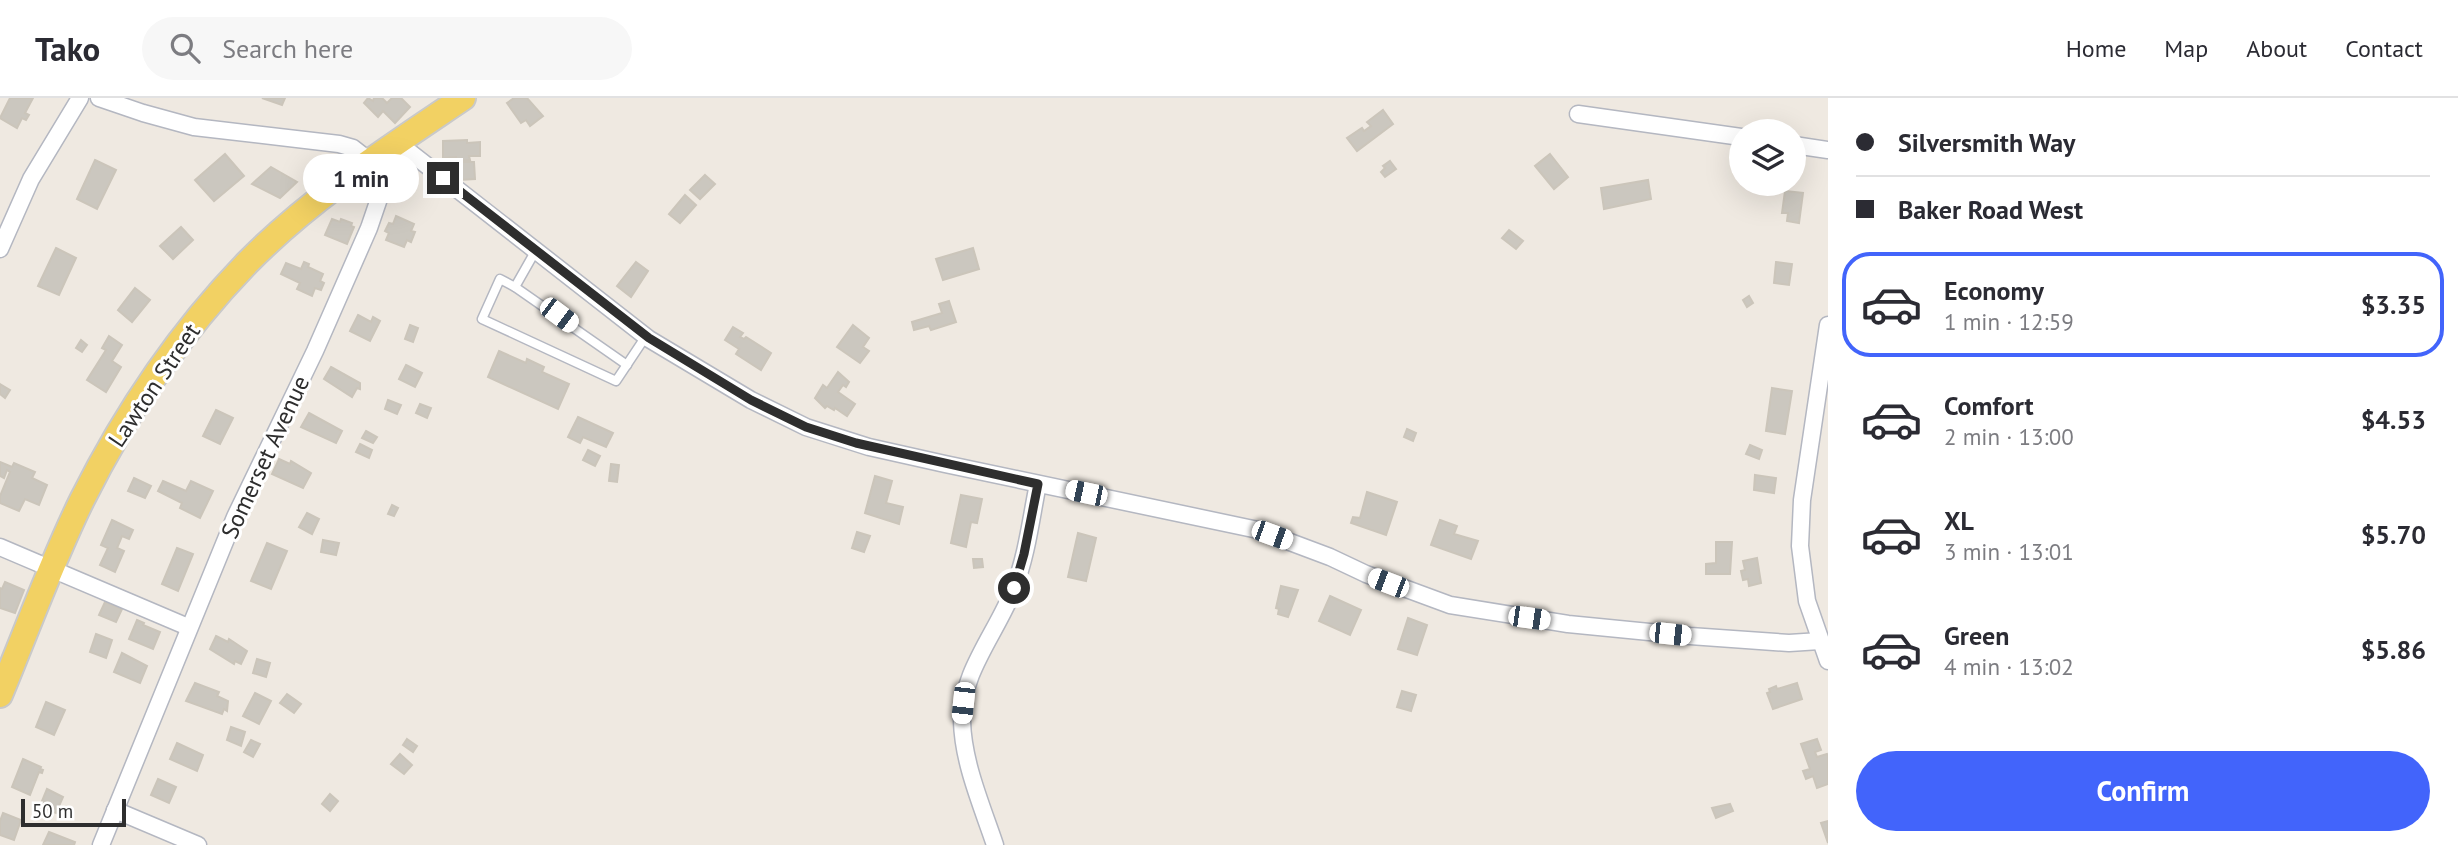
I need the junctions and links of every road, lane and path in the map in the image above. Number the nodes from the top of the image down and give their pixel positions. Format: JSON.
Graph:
{"nodes":[{"id":1,"x":80,"y":98,"type":"edge"},
{"id":2,"x":99,"y":98,"type":"edge"},
{"id":3,"x":463,"y":98,"type":"edge"},
{"id":4,"x":1578,"y":114,"type":"dead end"},
{"id":5,"x":1729,"y":135,"type":"edge"},
{"id":6,"x":398,"y":143,"type":"junction"},
{"id":7,"x":1806,"y":147,"type":"edge"},
{"id":8,"x":1828,"y":150,"type":"edge"},
{"id":9,"x":371,"y":162,"type":"junction"},
{"id":10,"x":0,"y":249,"type":"edge"},
{"id":11,"x":536,"y":250,"type":"junction"},
{"id":12,"x":515,"y":287,"type":"junction"},
{"id":13,"x":1828,"y":325,"type":"edge"},
{"id":14,"x":646,"y":336,"type":"junction"},
{"id":15,"x":627,"y":365,"type":"junction"},
{"id":16,"x":1038,"y":484,"type":"junction"},
{"id":17,"x":0,"y":547,"type":"edge"},
{"id":18,"x":52,"y":569,"type":"junction"},
{"id":19,"x":188,"y":627,"type":"junction"},
{"id":20,"x":1820,"y":640,"type":"junction"},
{"id":21,"x":1828,"y":662,"type":"edge"},
{"id":22,"x":0,"y":695,"type":"edge"},
{"id":23,"x":115,"y":810,"type":"junction"},
{"id":24,"x":101,"y":845,"type":"edge"},
{"id":25,"x":198,"y":845,"type":"edge"},
{"id":26,"x":995,"y":845,"type":"edge"}],
"edges":[{"from":1,"to":10,"type":"street"},
{"from":2,"to":9,"type":"street"},
{"from":3,"to":6,"type":"main road"},
{"from":4,"to":5,"type":"street"},
{"from":6,"to":9,"type":"main road","name":"Lawton Street"},
{"from":6,"to":11,"type":"street"},
{"from":6,"to":19,"type":"street","name":"Somerset Avenue"},
{"from":7,"to":8,"type":"street"},
{"from":9,"to":18,"type":"main road","name":"Lawton Street"},
{"from":11,"to":12,"type":"lane"},
{"from":11,"to":14,"type":"street"},
{"from":12,"to":15,"type":"lane"},
{"from":12,"to":15,"type":"lane"},
{"from":13,"to":20,"type":"street"},
{"from":14,"to":15,"type":"lane"},
{"from":14,"to":16,"type":"street"},
{"from":16,"to":20,"type":"street"},
{"from":16,"to":26,"type":"street"},
{"from":17,"to":18,"type":"street"},
{"from":18,"to":19,"type":"street"},
{"from":18,"to":22,"type":"main road","name":"Lawton Street"},
{"from":19,"to":23,"type":"street","name":"Somerset Avenue"},
{"from":20,"to":21,"type":"street"},
{"from":23,"to":24,"type":"street","name":"Somerset Avenue"},
{"from":23,"to":25,"type":"street"}]}
